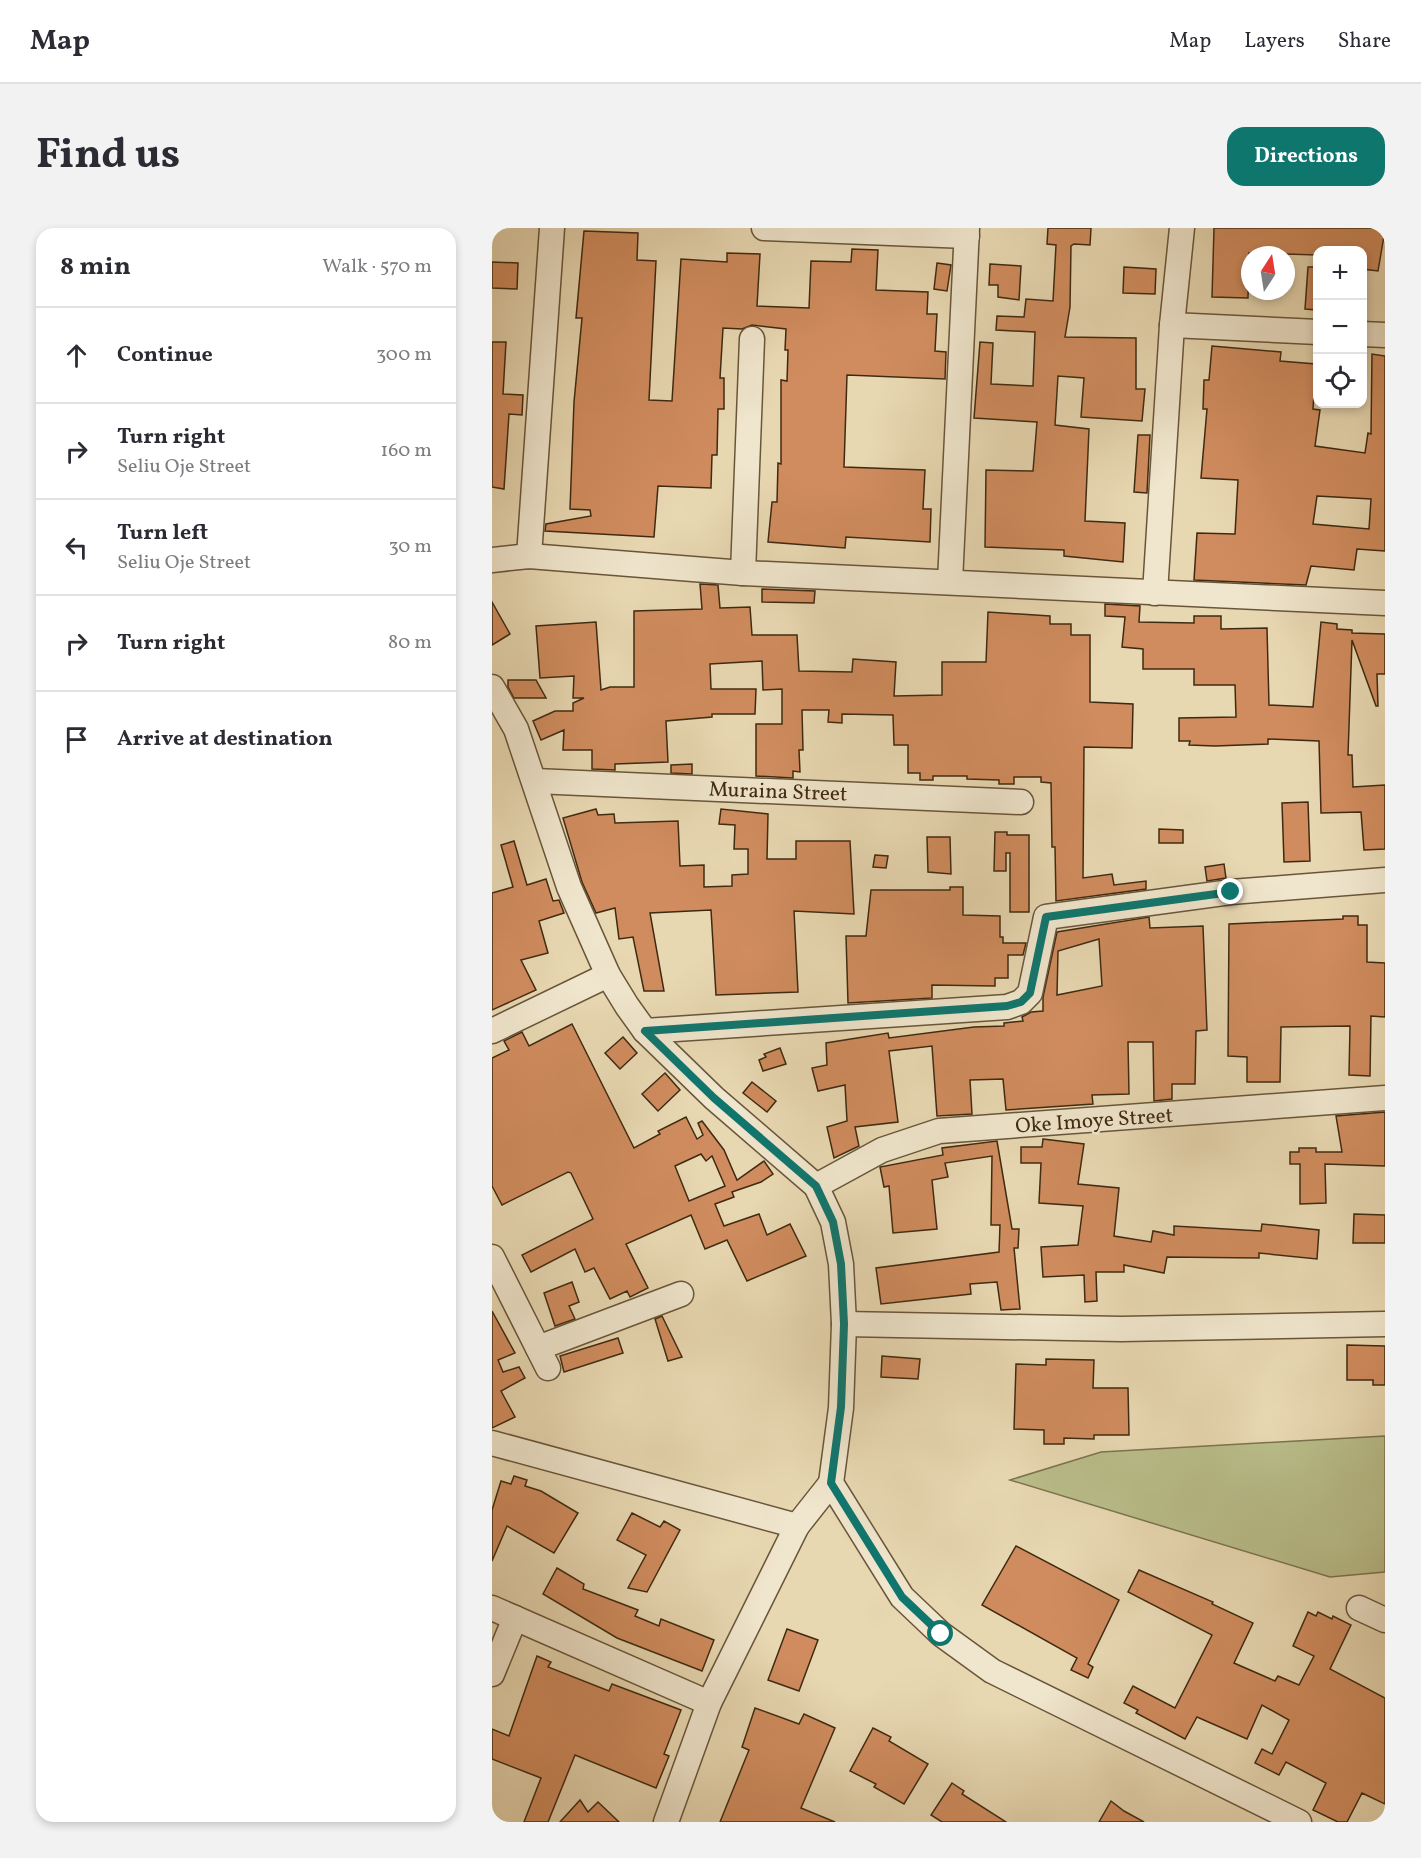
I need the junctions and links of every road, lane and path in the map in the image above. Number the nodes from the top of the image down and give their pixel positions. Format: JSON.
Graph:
{"nodes":[{"id":1,"x":552,"y":228,"type":"edge"},
{"id":2,"x":764,"y":228,"type":"edge"},
{"id":3,"x":1182,"y":228,"type":"edge"},
{"id":4,"x":967,"y":232,"type":"edge"},
{"id":5,"x":1172,"y":325,"type":"junction"},
{"id":6,"x":1313,"y":332,"type":"edge"},
{"id":7,"x":1367,"y":334,"type":"edge"},
{"id":8,"x":1385,"y":335,"type":"edge"},
{"id":9,"x":752,"y":339,"type":"dead end"},
{"id":10,"x":528,"y":556,"type":"junction"},
{"id":11,"x":492,"y":560,"type":"edge"},
{"id":12,"x":743,"y":573,"type":"junction"},
{"id":13,"x":950,"y":582,"type":"junction"},
{"id":14,"x":1155,"y":593,"type":"junction"},
{"id":15,"x":1385,"y":603,"type":"edge"},
{"id":16,"x":492,"y":687,"type":"edge"},
{"id":17,"x":535,"y":781,"type":"junction"},
{"id":18,"x":1021,"y":802,"type":"dead end"},
{"id":19,"x":1385,"y":880,"type":"edge"},
{"id":20,"x":608,"y":975,"type":"junction"},
{"id":21,"x":492,"y":1031,"type":"edge"},
{"id":22,"x":645,"y":1031,"type":"junction"},
{"id":23,"x":1385,"y":1098,"type":"edge"},
{"id":24,"x":816,"y":1186,"type":"junction"},
{"id":25,"x":492,"y":1257,"type":"edge"},
{"id":26,"x":681,"y":1294,"type":"dead end"},
{"id":27,"x":844,"y":1324,"type":"junction"},
{"id":28,"x":1385,"y":1324,"type":"edge"},
{"id":29,"x":492,"y":1443,"type":"edge"},
{"id":30,"x":831,"y":1483,"type":"junction"},
{"id":31,"x":797,"y":1526,"type":"junction"},
{"id":32,"x":492,"y":1608,"type":"edge"},
{"id":33,"x":1359,"y":1608,"type":"dead end"},
{"id":34,"x":515,"y":1618,"type":"junction"},
{"id":35,"x":1385,"y":1620,"type":"edge"},
{"id":36,"x":492,"y":1674,"type":"edge"},
{"id":37,"x":709,"y":1703,"type":"junction"},
{"id":38,"x":666,"y":1822,"type":"edge"},
{"id":39,"x":1299,"y":1822,"type":"edge"}],
"edges":[{"from":1,"to":10,"type":"street"},
{"from":2,"to":4,"type":"street"},
{"from":3,"to":5,"type":"street"},
{"from":4,"to":13,"type":"street"},
{"from":5,"to":6,"type":"street"},
{"from":5,"to":14,"type":"street"},
{"from":7,"to":8,"type":"street"},
{"from":9,"to":12,"type":"street"},
{"from":10,"to":11,"type":"street"},
{"from":10,"to":12,"type":"street"},
{"from":12,"to":13,"type":"street"},
{"from":13,"to":14,"type":"street"},
{"from":14,"to":15,"type":"street"},
{"from":16,"to":17,"type":"street"},
{"from":17,"to":18,"type":"street","name":"Muraina Street"},
{"from":17,"to":20,"type":"street"},
{"from":19,"to":22,"type":"street"},
{"from":20,"to":21,"type":"street"},
{"from":20,"to":22,"type":"street"},
{"from":22,"to":24,"type":"street"},
{"from":23,"to":24,"type":"street","name":"Oke Imoye Street"},
{"from":24,"to":27,"type":"street"},
{"from":25,"to":26,"type":"street"},
{"from":27,"to":28,"type":"street"},
{"from":27,"to":30,"type":"street"},
{"from":29,"to":31,"type":"street"},
{"from":30,"to":31,"type":"street"},
{"from":30,"to":39,"type":"street"},
{"from":31,"to":37,"type":"street"},
{"from":32,"to":34,"type":"street"},
{"from":33,"to":35,"type":"street"},
{"from":34,"to":36,"type":"street"},
{"from":34,"to":37,"type":"street"},
{"from":37,"to":38,"type":"street"}]}
